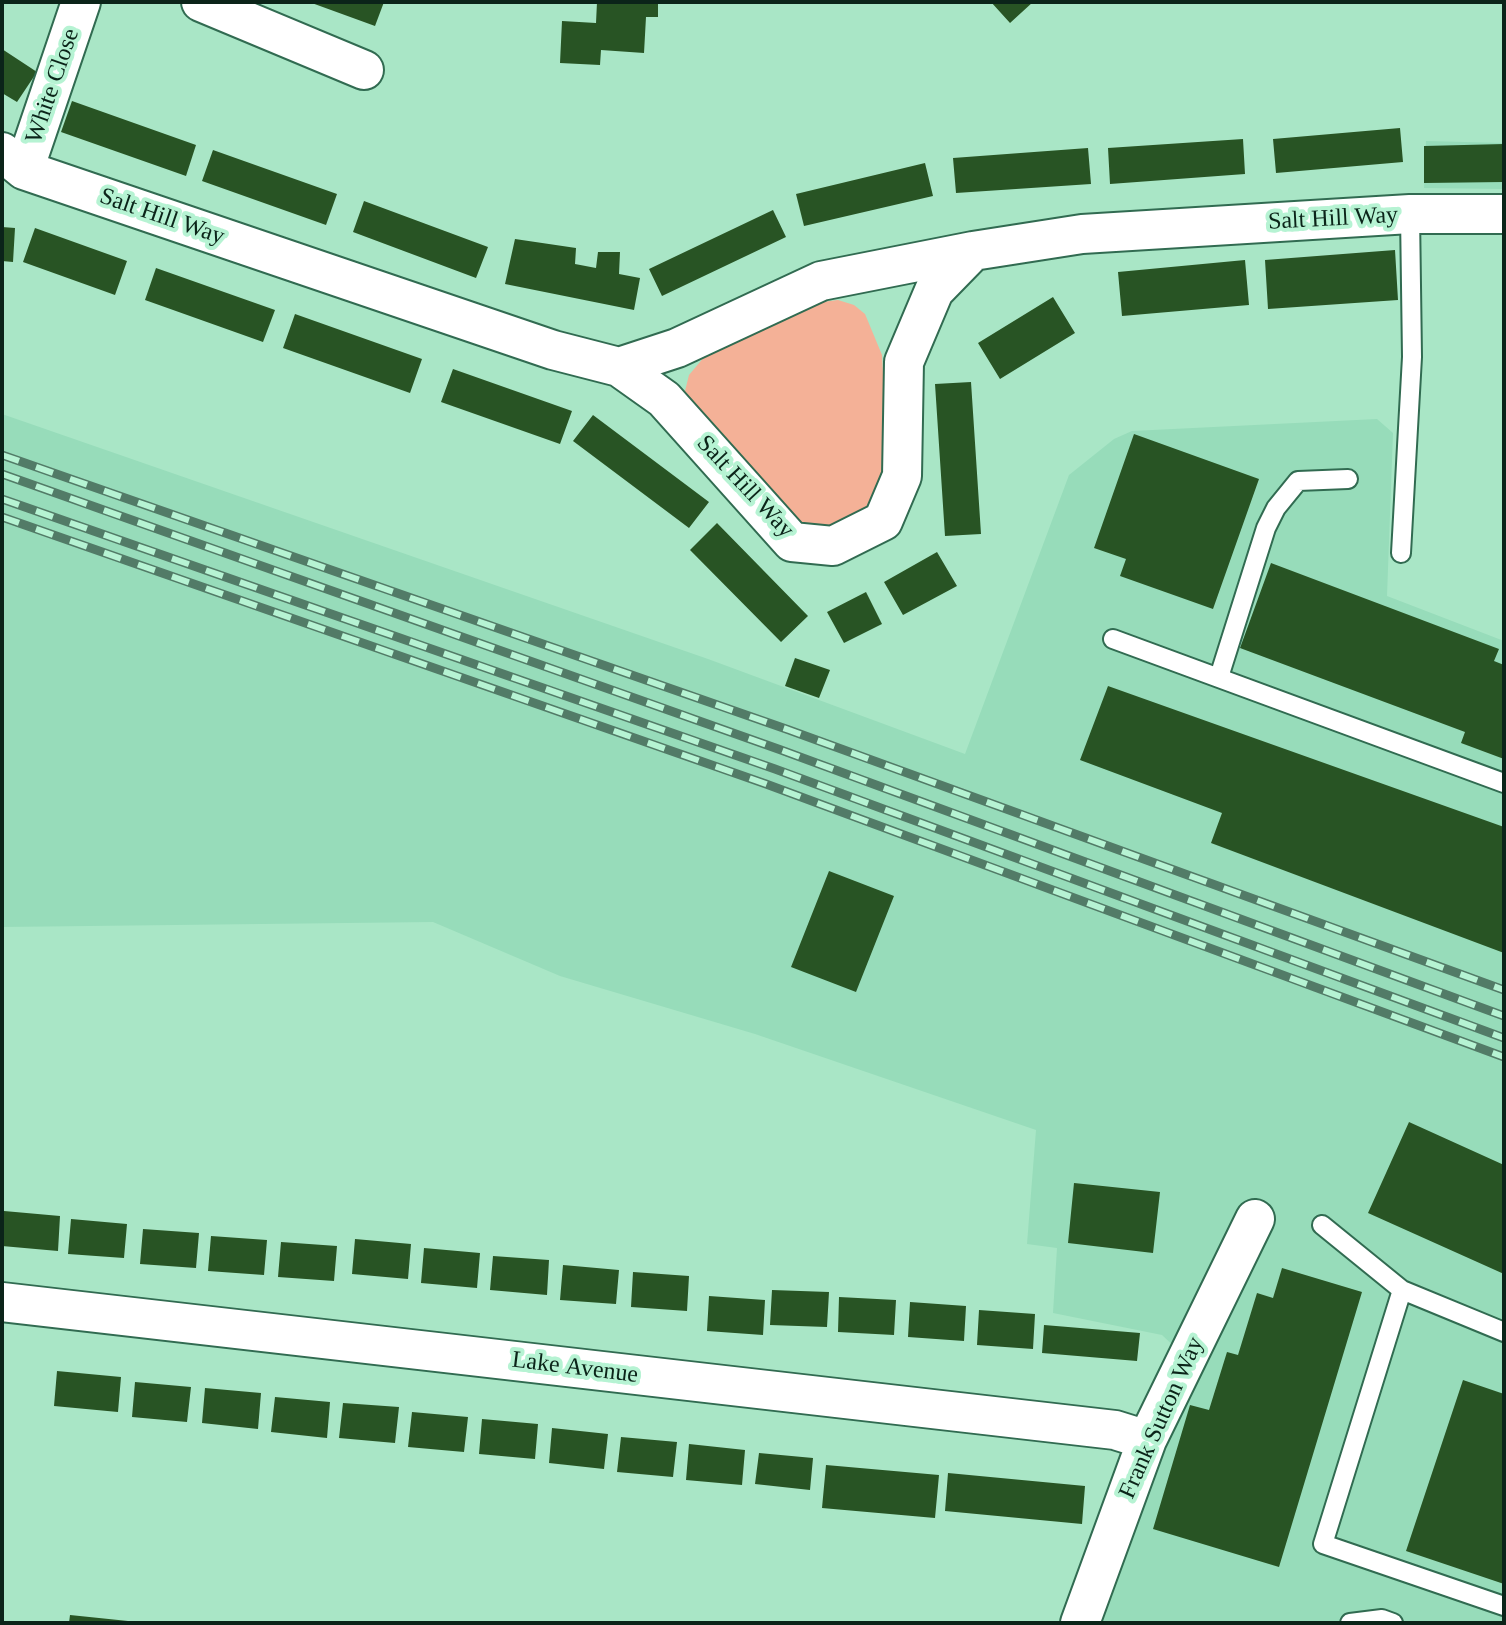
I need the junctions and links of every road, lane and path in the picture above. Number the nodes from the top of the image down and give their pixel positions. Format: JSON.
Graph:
{"nodes":[{"id":1,"x":81,"y":2,"type":"edge"},
{"id":2,"x":201,"y":2,"type":"edge"},
{"id":3,"x":364,"y":70,"type":"dead end"},
{"id":4,"x":9,"y":165,"type":"edge"},
{"id":5,"x":1410,"y":214,"type":"junction"},
{"id":6,"x":1504,"y":214,"type":"edge"},
{"id":7,"x":973,"y":251,"type":"junction"},
{"id":8,"x":619,"y":367,"type":"junction"},
{"id":9,"x":1348,"y":479,"type":"dead end"},
{"id":10,"x":1401,"y":553,"type":"dead end"},
{"id":11,"x":1113,"y":639,"type":"dead end"},
{"id":12,"x":1219,"y":677,"type":"junction"},
{"id":13,"x":1504,"y":783,"type":"edge"},
{"id":14,"x":1255,"y":1219,"type":"dead end"},
{"id":15,"x":1322,"y":1225,"type":"dead end"},
{"id":16,"x":1402,"y":1290,"type":"junction"},
{"id":17,"x":2,"y":1302,"type":"edge"},
{"id":18,"x":1504,"y":1332,"type":"edge"},
{"id":19,"x":1147,"y":1440,"type":"junction"},
{"id":20,"x":1504,"y":1606,"type":"edge"},
{"id":21,"x":1080,"y":1623,"type":"edge"},
{"id":22,"x":1350,"y":1623,"type":"edge"},
{"id":23,"x":1393,"y":1623,"type":"edge"}],
"edges":[{"from":1,"to":4,"type":"street","name":"White Close"},
{"from":2,"to":3,"type":"street"},
{"from":4,"to":8,"type":"street","name":"Salt Hill Way"},
{"from":5,"to":6,"type":"street","name":"Salt Hill Way"},
{"from":5,"to":7,"type":"street","name":"Salt Hill Way"},
{"from":5,"to":10,"type":"lane"},
{"from":7,"to":8,"type":"street","name":"Salt Hill Way"},
{"from":7,"to":8,"type":"street","name":"Salt Hill Way"},
{"from":9,"to":12,"type":"lane"},
{"from":11,"to":12,"type":"lane"},
{"from":12,"to":13,"type":"lane"},
{"from":14,"to":19,"type":"street","name":"Frank Sutton Way"},
{"from":15,"to":16,"type":"lane"},
{"from":16,"to":18,"type":"lane"},
{"from":16,"to":20,"type":"lane"},
{"from":17,"to":19,"type":"street","name":"Lake Avenue"},
{"from":19,"to":21,"type":"street","name":"Frank Sutton Way"},
{"from":22,"to":23,"type":"lane"}]}
